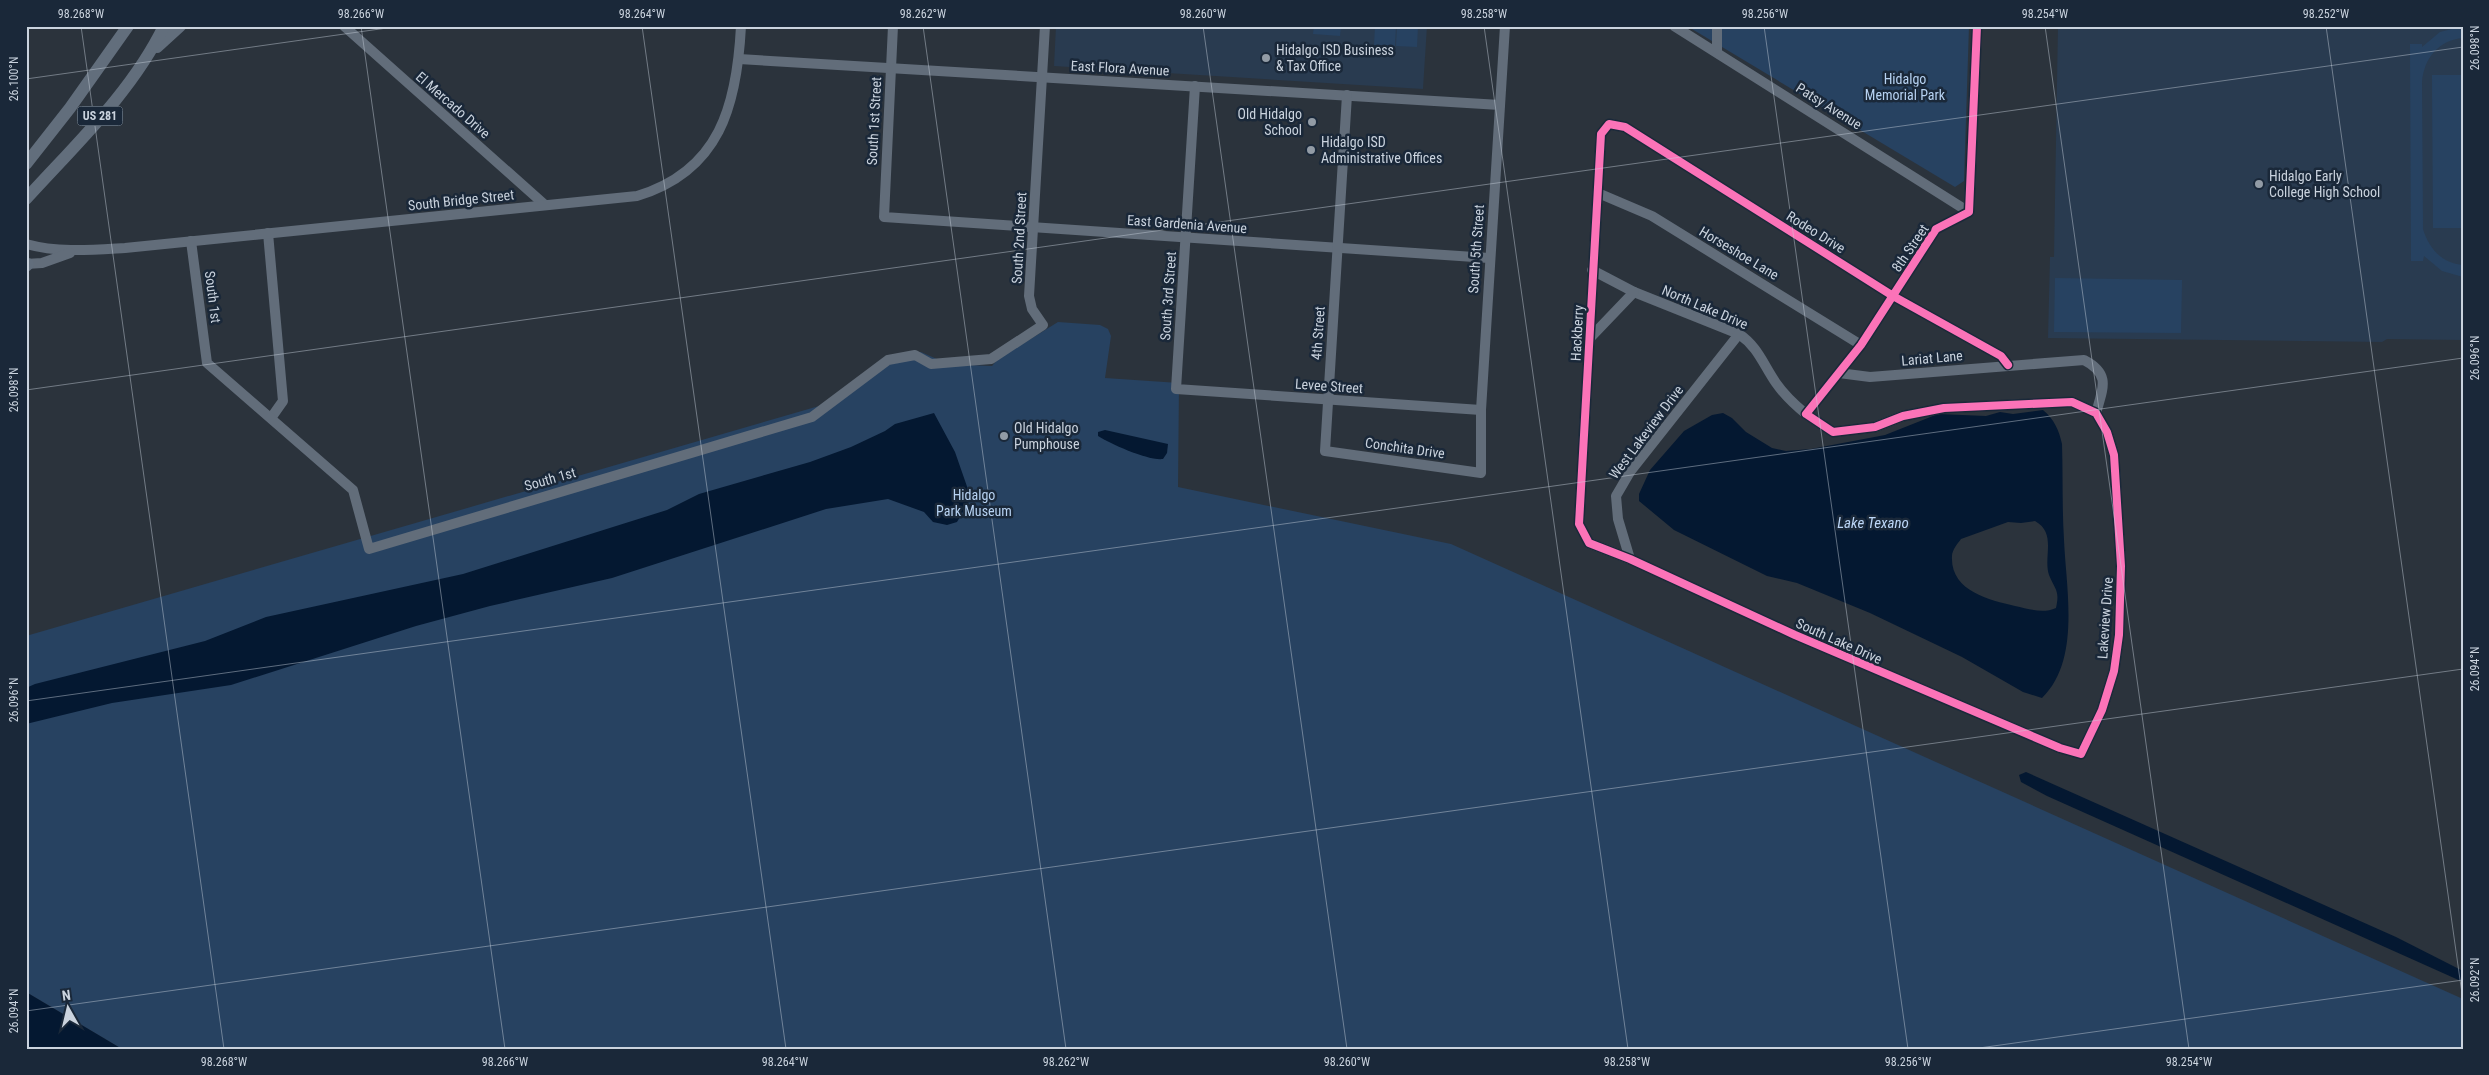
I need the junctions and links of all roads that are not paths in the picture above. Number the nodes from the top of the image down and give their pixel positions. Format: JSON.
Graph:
{"nodes":[{"id":1,"x":128,"y":26,"type":"edge"},
{"id":2,"x":164,"y":26,"type":"edge"},
{"id":3,"x":180,"y":26,"type":"edge"},
{"id":4,"x":344,"y":26,"type":"edge"},
{"id":5,"x":741,"y":26,"type":"edge"},
{"id":6,"x":893,"y":26,"type":"edge"},
{"id":7,"x":1045,"y":26,"type":"edge"},
{"id":8,"x":1505,"y":26,"type":"edge"},
{"id":9,"x":1674,"y":26,"type":"edge"},
{"id":10,"x":1717,"y":26,"type":"edge"},
{"id":11,"x":1977,"y":26,"type":"edge"},
{"id":12,"x":152,"y":52,"type":"junction"},
{"id":13,"x":1717,"y":52,"type":"junction"},
{"id":14,"x":739,"y":59,"type":"junction"},
{"id":15,"x":890,"y":68,"type":"junction"},
{"id":16,"x":1042,"y":77,"type":"junction"},
{"id":17,"x":1195,"y":86,"type":"junction"},
{"id":18,"x":1347,"y":95,"type":"junction"},
{"id":19,"x":1500,"y":104,"type":"junction"},
{"id":20,"x":1609,"y":124,"type":"joint"},
{"id":21,"x":26,"y":164,"type":"edge"},
{"id":22,"x":1598,"y":193,"type":"junction"},
{"id":23,"x":26,"y":199,"type":"edge"},
{"id":24,"x":545,"y":205,"type":"junction"},
{"id":25,"x":1969,"y":212,"type":"junction"},
{"id":26,"x":884,"y":217,"type":"joint"},
{"id":27,"x":1033,"y":228,"type":"junction"},
{"id":28,"x":268,"y":233,"type":"junction"},
{"id":29,"x":1186,"y":238,"type":"junction"},
{"id":30,"x":191,"y":241,"type":"junction"},
{"id":31,"x":26,"y":244,"type":"edge"},
{"id":32,"x":1337,"y":247,"type":"junction"},
{"id":33,"x":73,"y":251,"type":"junction"},
{"id":34,"x":1489,"y":258,"type":"junction"},
{"id":35,"x":27,"y":264,"type":"edge"},
{"id":36,"x":1592,"y":270,"type":"junction"},
{"id":37,"x":1634,"y":292,"type":"junction"},
{"id":38,"x":1893,"y":296,"type":"junction"},
{"id":39,"x":1739,"y":334,"type":"junction"},
{"id":40,"x":1590,"y":338,"type":"junction"},
{"id":41,"x":1861,"y":344,"type":"junction"},
{"id":42,"x":888,"y":360,"type":"joint"},
{"id":43,"x":2008,"y":365,"type":"junction"},
{"id":44,"x":1839,"y":373,"type":"junction"},
{"id":45,"x":1176,"y":389,"type":"joint"},
{"id":46,"x":1328,"y":400,"type":"junction"},
{"id":47,"x":1481,"y":410,"type":"junction"},
{"id":48,"x":2096,"y":413,"type":"junction"},
{"id":49,"x":1806,"y":414,"type":"junction"},
{"id":50,"x":271,"y":418,"type":"junction"},
{"id":51,"x":1325,"y":451,"type":"joint"},
{"id":52,"x":1481,"y":473,"type":"joint"},
{"id":53,"x":1589,"y":543,"type":"joint"},
{"id":54,"x":1630,"y":559,"type":"junction"},
{"id":55,"x":2082,"y":754,"type":"joint"}],
"edges":[{"from":1,"to":21,"type":"main road","number":"US 281"},
{"from":2,"to":12,"type":"main road","number":"US 281"},
{"from":3,"to":12,"type":"main road"},
{"from":4,"to":24,"type":"street","name":"El Mercado Drive"},
{"from":5,"to":14,"type":"street","name":"South Bridge Street"},
{"from":6,"to":15,"type":"street","name":"South 1st Street"},
{"from":7,"to":16,"type":"street","name":"South 2nd Street"},
{"from":8,"to":19,"type":"street","name":"South 5th Street"},
{"from":9,"to":13,"type":"street","name":"Patsy Avenue"},
{"from":10,"to":13,"type":"street"},
{"from":11,"to":25,"type":"street"},
{"from":12,"to":23,"type":"main road","number":"US 281"},
{"from":13,"to":25,"type":"street","name":"Patsy Avenue"},
{"from":14,"to":15,"type":"street","name":"East Flora Avenue"},
{"from":14,"to":24,"type":"street","name":"South Bridge Street"},
{"from":15,"to":16,"type":"street","name":"East Flora Avenue"},
{"from":15,"to":26,"type":"street","name":"South 1st Street"},
{"from":16,"to":17,"type":"street","name":"East Flora Avenue"},
{"from":16,"to":27,"type":"street","name":"South 2nd Street"},
{"from":17,"to":18,"type":"street","name":"East Flora Avenue"},
{"from":17,"to":29,"type":"street","name":"South 3rd Street"},
{"from":18,"to":19,"type":"street","name":"East Flora Avenue"},
{"from":18,"to":32,"type":"street","name":"4th Street"},
{"from":19,"to":34,"type":"street","name":"South 5th Street"},
{"from":20,"to":22,"type":"street","name":"Hackberry"},
{"from":20,"to":38,"type":"street","name":"Rodeo Drive"},
{"from":22,"to":36,"type":"street","name":"Hackberry"},
{"from":22,"to":41,"type":"street","name":"Horseshoe Lane"},
{"from":24,"to":28,"type":"street","name":"South Bridge Street"},
{"from":25,"to":38,"type":"street","name":"8th Street"},
{"from":26,"to":27,"type":"street","name":"East Gardenia Avenue"},
{"from":27,"to":29,"type":"street","name":"East Gardenia Avenue"},
{"from":27,"to":42,"type":"street","name":"South 2nd Street"},
{"from":28,"to":30,"type":"street","name":"South Bridge Street"},
{"from":28,"to":50,"type":"street"},
{"from":29,"to":32,"type":"street","name":"East Gardenia Avenue"},
{"from":29,"to":45,"type":"street","name":"South 3rd Street"},
{"from":30,"to":33,"type":"street","name":"South Bridge Street"},
{"from":30,"to":50,"type":"street","name":"South 1st"},
{"from":31,"to":33,"type":"street","name":"South Bridge Street"},
{"from":32,"to":34,"type":"street","name":"East Gardenia Avenue"},
{"from":32,"to":46,"type":"street","name":"4th Street"},
{"from":33,"to":35,"type":"street","name":"South Bridge Street"},
{"from":34,"to":47,"type":"street","name":"South 5th Street"},
{"from":36,"to":37,"type":"street","name":"North Lake Drive"},
{"from":36,"to":40,"type":"street","name":"Hackberry"},
{"from":37,"to":39,"type":"street","name":"North Lake Drive"},
{"from":37,"to":40,"type":"street"},
{"from":38,"to":41,"type":"street","name":"8th Street"},
{"from":38,"to":43,"type":"street","name":"Rodeo Drive"},
{"from":39,"to":49,"type":"street","name":"North Lake Drive"},
{"from":39,"to":54,"type":"street","name":"West Lakeview Drive"},
{"from":40,"to":53,"type":"street","name":"Hackberry"},
{"from":41,"to":44,"type":"street","name":"8th Street"},
{"from":42,"to":50,"type":"street","name":"South 1st"},
{"from":43,"to":44,"type":"street","name":"Lariat Lane"},
{"from":43,"to":48,"type":"street","name":"Lariat Lane"},
{"from":44,"to":49,"type":"street","name":"8th Street"},
{"from":45,"to":46,"type":"street","name":"Levee Street"},
{"from":46,"to":47,"type":"street","name":"Levee Street"},
{"from":46,"to":51,"type":"street","name":"4th Street"},
{"from":47,"to":52,"type":"street","name":"South 5th Street"},
{"from":48,"to":49,"type":"street"},
{"from":48,"to":55,"type":"street","name":"Lakeview Drive"},
{"from":51,"to":52,"type":"street","name":"Conchita Drive"},
{"from":53,"to":54,"type":"street","name":"South Lake Drive"},
{"from":54,"to":55,"type":"street","name":"South Lake Drive"}]}
